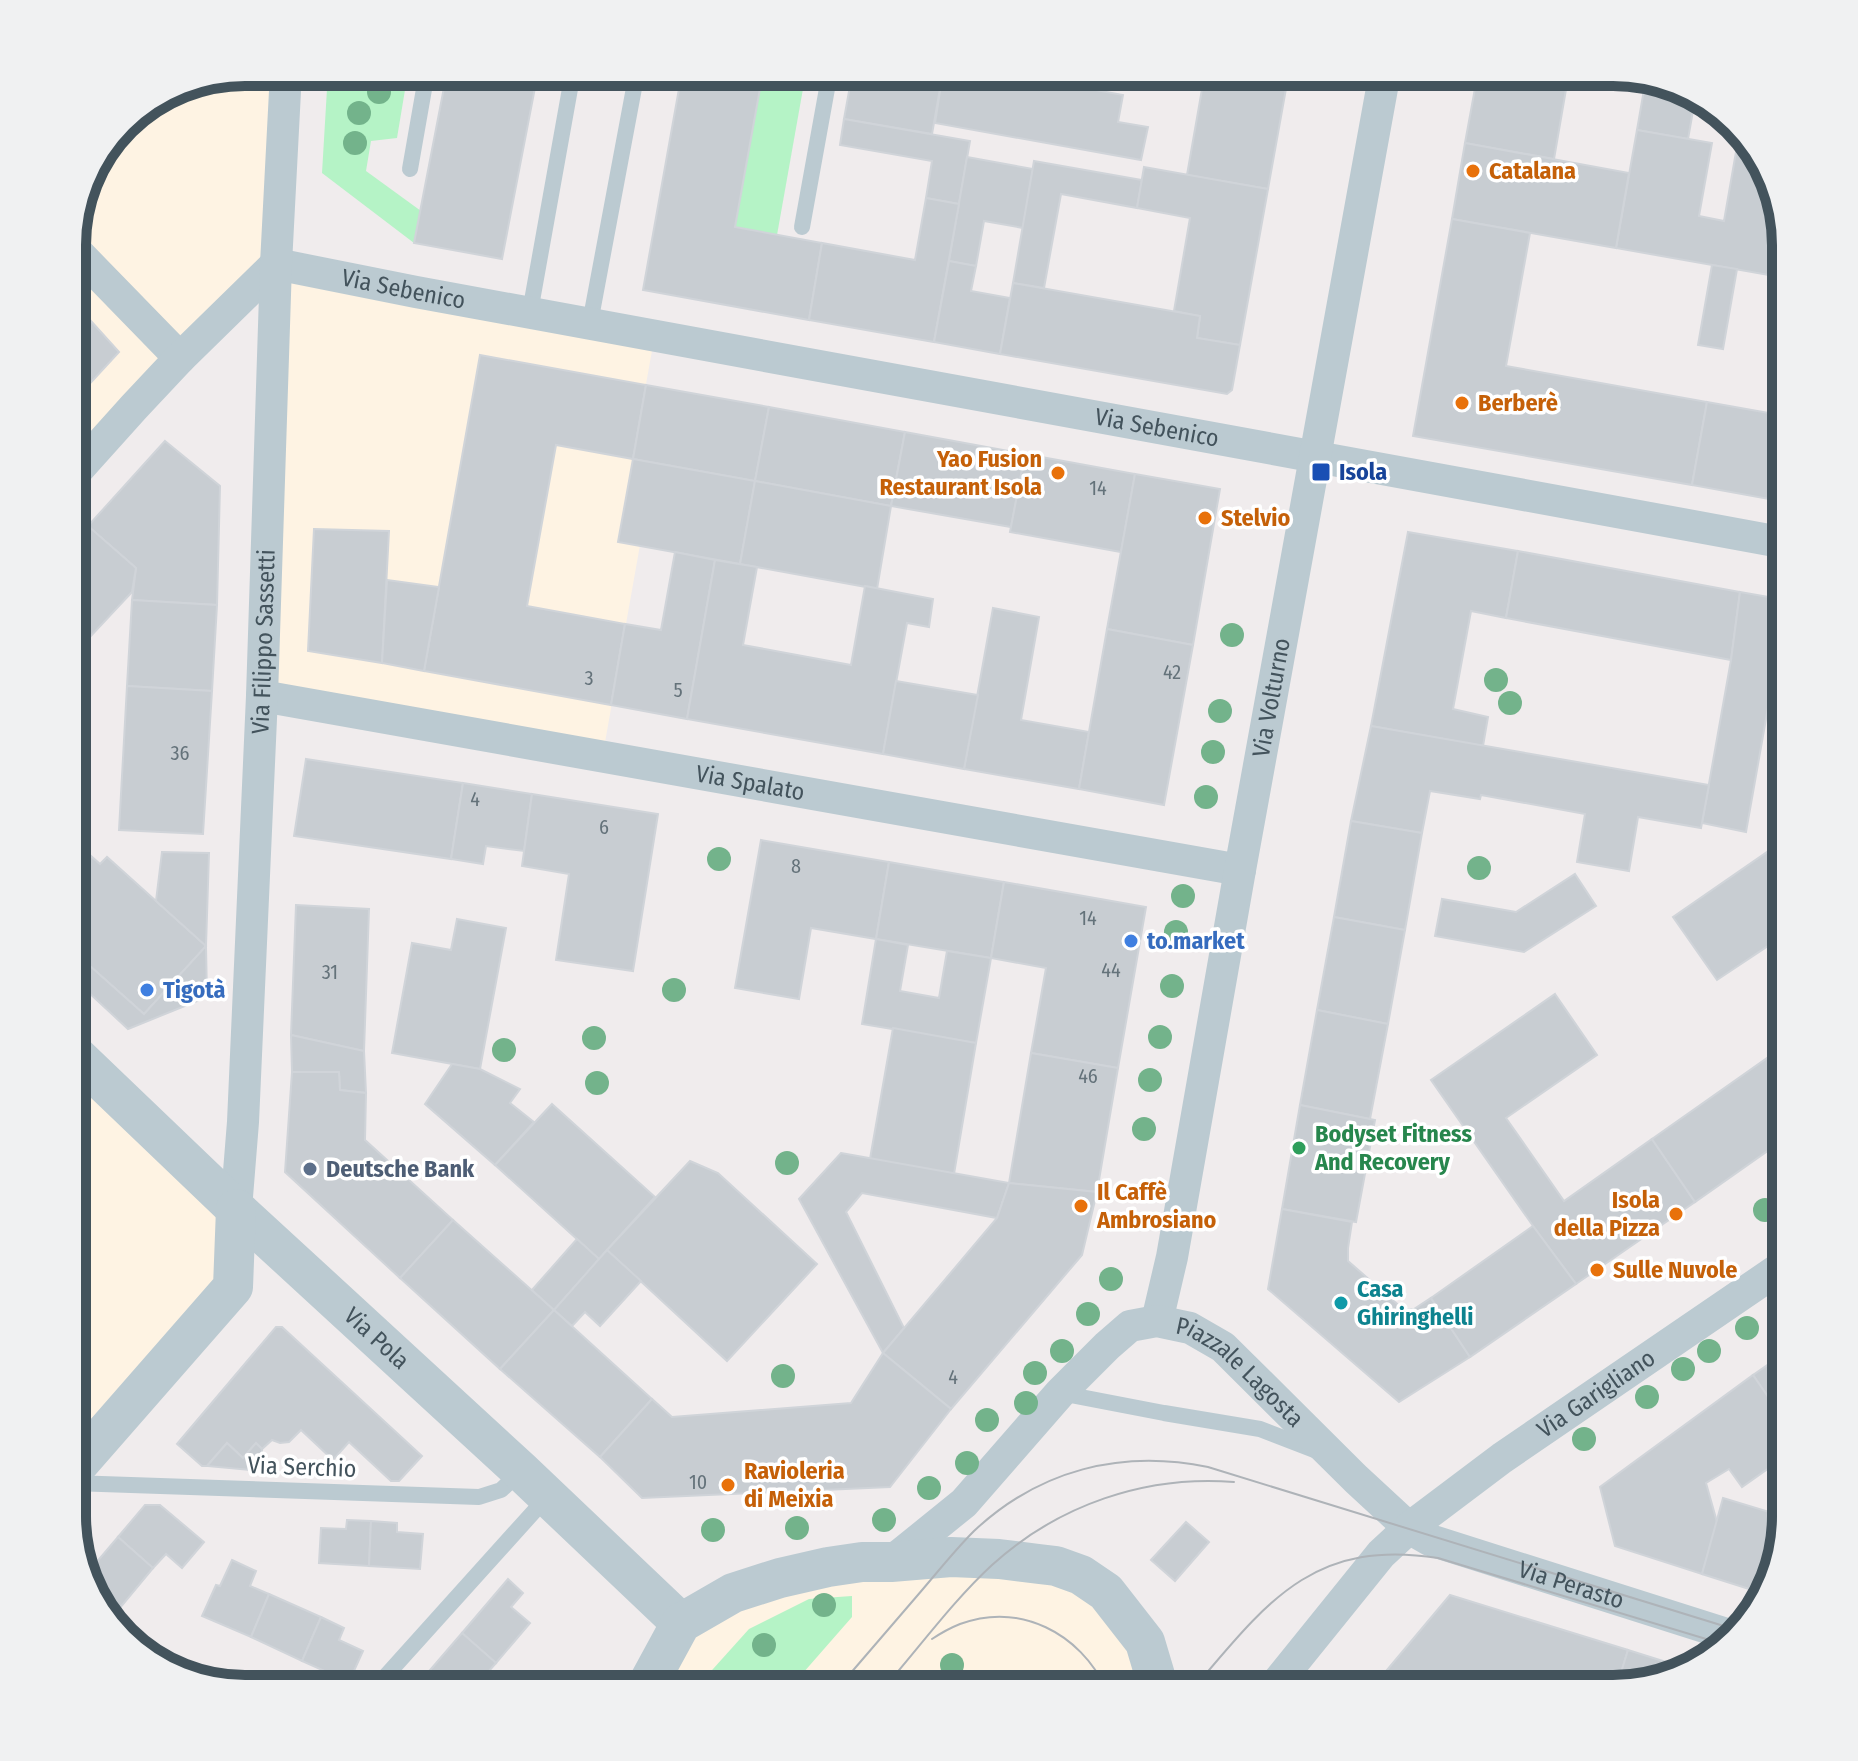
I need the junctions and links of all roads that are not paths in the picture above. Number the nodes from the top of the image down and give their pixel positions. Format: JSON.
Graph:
{"nodes":[{"id":1,"x":285,"y":86,"type":"edge"},
{"id":2,"x":425,"y":86,"type":"edge"},
{"id":3,"x":570,"y":86,"type":"edge"},
{"id":4,"x":634,"y":86,"type":"edge"},
{"id":5,"x":827,"y":86,"type":"edge"},
{"id":6,"x":1382,"y":86,"type":"edge"},
{"id":7,"x":410,"y":169,"type":"dead end"},
{"id":8,"x":802,"y":227,"type":"dead end"},
{"id":9,"x":86,"y":261,"type":"edge"},
{"id":10,"x":276,"y":264,"type":"junction"},
{"id":11,"x":530,"y":312,"type":"junction"},
{"id":12,"x":590,"y":323,"type":"junction"},
{"id":13,"x":180,"y":358,"type":"junction"},
{"id":14,"x":1314,"y":457,"type":"junction"},
{"id":15,"x":86,"y":460,"type":"edge"},
{"id":16,"x":1772,"y":540,"type":"edge"},
{"id":17,"x":262,"y":696,"type":"junction"},
{"id":18,"x":1240,"y":870,"type":"junction"},
{"id":19,"x":86,"y":1065,"type":"edge"},
{"id":20,"x":236,"y":1209,"type":"junction"},
{"id":21,"x":1772,"y":1274,"type":"edge"},
{"id":22,"x":1157,"y":1321,"type":"junction"},
{"id":23,"x":1060,"y":1393,"type":"junction"},
{"id":24,"x":86,"y":1455,"type":"edge"},
{"id":25,"x":1334,"y":1458,"type":"junction"},
{"id":26,"x":86,"y":1483,"type":"edge"},
{"id":27,"x":534,"y":1484,"type":"junction"},
{"id":28,"x":1409,"y":1528,"type":"junction"},
{"id":29,"x":891,"y":1562,"type":"junction"},
{"id":30,"x":681,"y":1623,"type":"junction"},
{"id":31,"x":1721,"y":1632,"type":"edge"},
{"id":32,"x":385,"y":1675,"type":"edge"},
{"id":33,"x":653,"y":1675,"type":"edge"},
{"id":34,"x":1155,"y":1675,"type":"edge"},
{"id":35,"x":1283,"y":1675,"type":"edge"}],
"edges":[{"from":1,"to":10,"type":"street","name":"Via Filippo Sassetti"},
{"from":2,"to":7,"type":"lane"},
{"from":3,"to":11,"type":"lane"},
{"from":4,"to":12,"type":"lane"},
{"from":5,"to":8,"type":"lane"},
{"from":6,"to":14,"type":"street","name":"Via Volturno"},
{"from":9,"to":13,"type":"street"},
{"from":10,"to":11,"type":"street","name":"Via Sebenico"},
{"from":10,"to":13,"type":"street"},
{"from":10,"to":17,"type":"street","name":"Via Filippo Sassetti"},
{"from":11,"to":12,"type":"street","name":"Via Sebenico"},
{"from":12,"to":14,"type":"street","name":"Via Sebenico"},
{"from":13,"to":15,"type":"street"},
{"from":14,"to":16,"type":"street","name":"Via Sebenico"},
{"from":14,"to":18,"type":"street","name":"Via Volturno"},
{"from":17,"to":18,"type":"street","name":"Via Spalato"},
{"from":17,"to":20,"type":"street","name":"Via Filippo Sassetti"},
{"from":18,"to":22,"type":"street","name":"Via Volturno"},
{"from":19,"to":20,"type":"street","name":"Via Pola"},
{"from":20,"to":24,"type":"street"},
{"from":20,"to":27,"type":"street","name":"Via Pola"},
{"from":21,"to":28,"type":"street","name":"Via Garigliano"},
{"from":22,"to":23,"type":"street","name":"Piazzale Lagosta"},
{"from":22,"to":25,"type":"street","name":"Piazzale Lagosta"},
{"from":23,"to":25,"type":"lane","name":"Piazzale Lagosta"},
{"from":23,"to":29,"type":"street","name":"Piazzale Lagosta"},
{"from":25,"to":28,"type":"street","name":"Piazzale Lagosta"},
{"from":26,"to":27,"type":"lane","name":"Via Serchio"},
{"from":27,"to":30,"type":"street","name":"Via Pola"},
{"from":27,"to":32,"type":"lane"},
{"from":28,"to":31,"type":"street","name":"Via Perasto"},
{"from":28,"to":35,"type":"street"},
{"from":29,"to":30,"type":"street"},
{"from":29,"to":34,"type":"street"},
{"from":30,"to":33,"type":"street"}]}
